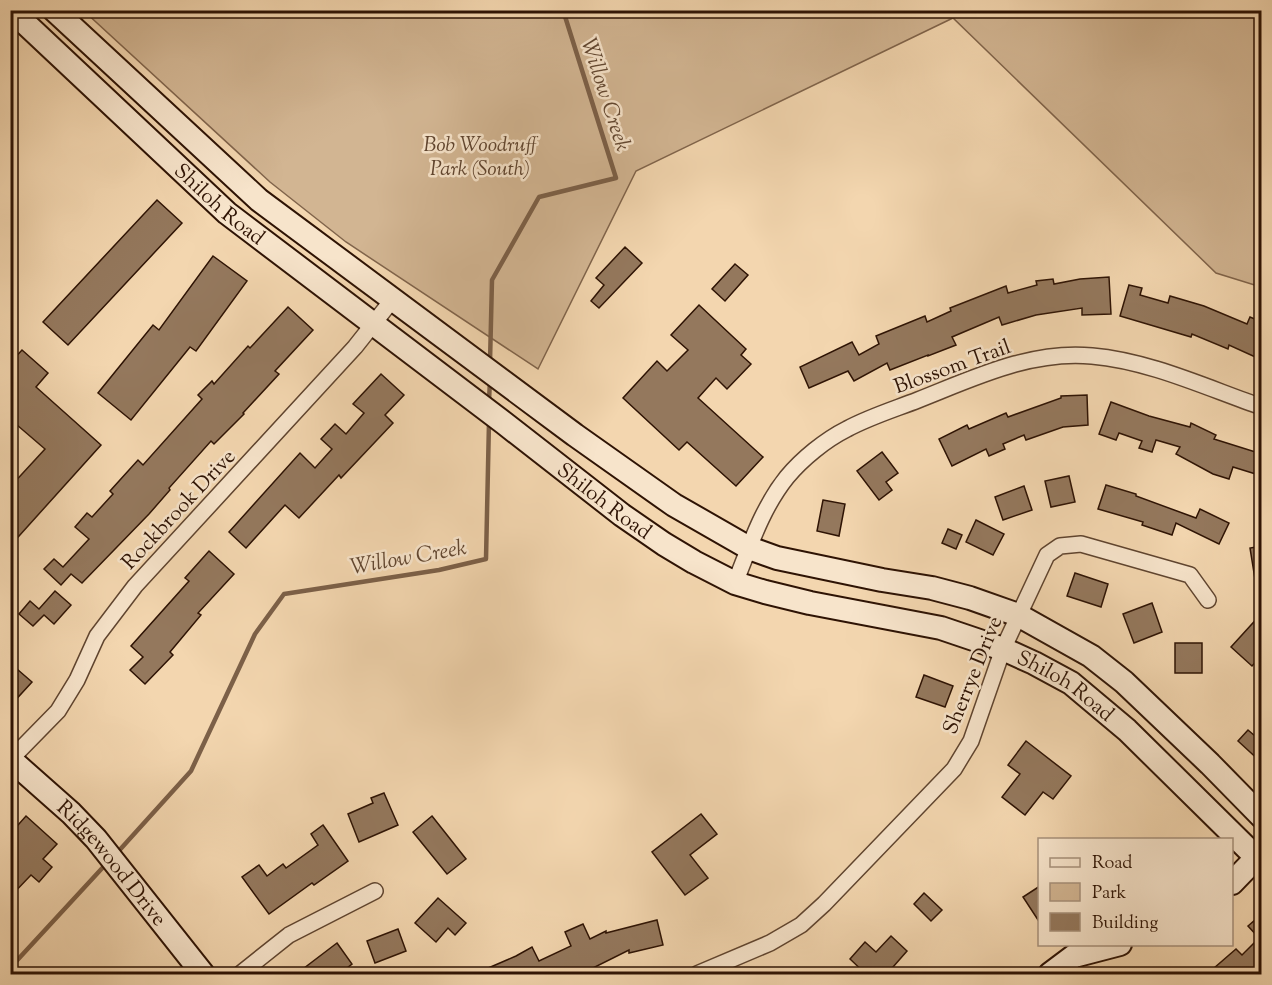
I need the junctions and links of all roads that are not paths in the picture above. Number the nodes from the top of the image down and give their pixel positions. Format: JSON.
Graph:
{"nodes":[{"id":1,"x":11,"y":10,"type":"edge"},
{"id":2,"x":54,"y":10,"type":"edge"},
{"id":3,"x":393,"y":299,"type":"junction"},
{"id":4,"x":373,"y":324,"type":"junction"},
{"id":5,"x":1262,"y":407,"type":"edge"},
{"id":6,"x":749,"y":548,"type":"junction"},
{"id":7,"x":735,"y":583,"type":"junction"},
{"id":8,"x":1208,"y":600,"type":"dead end"},
{"id":9,"x":1018,"y":615,"type":"junction"},
{"id":10,"x":1003,"y":648,"type":"junction"},
{"id":11,"x":11,"y":760,"type":"edge"},
{"id":12,"x":1262,"y":817,"type":"edge"},
{"id":13,"x":1260,"y":857,"type":"edge"},
{"id":14,"x":1233,"y":883,"type":"edge"},
{"id":15,"x":375,"y":891,"type":"dead end"},
{"id":16,"x":1116,"y":946,"type":"edge"},
{"id":17,"x":203,"y":975,"type":"edge"},
{"id":18,"x":240,"y":975,"type":"edge"},
{"id":19,"x":697,"y":975,"type":"edge"},
{"id":20,"x":1050,"y":975,"type":"edge"}],
"edges":[{"from":1,"to":4,"type":"main road","name":"Shiloh Road"},
{"from":2,"to":3,"type":"main road","name":"Shiloh Road"},
{"from":3,"to":4,"type":"street","name":"Rockbrook Drive"},
{"from":3,"to":6,"type":"main road","name":"Shiloh Road"},
{"from":4,"to":7,"type":"main road","name":"Shiloh Road"},
{"from":4,"to":11,"type":"street","name":"Rockbrook Drive"},
{"from":5,"to":6,"type":"street","name":"Blossom Trail"},
{"from":6,"to":7,"type":"street","name":"Blossom Trail"},
{"from":6,"to":9,"type":"main road","name":"Shiloh Road"},
{"from":7,"to":10,"type":"main road","name":"Shiloh Road"},
{"from":8,"to":9,"type":"street","name":"Sherrye Drive"},
{"from":9,"to":10,"type":"street","name":"Sherrye Drive"},
{"from":9,"to":12,"type":"main road","name":"Shiloh Road"},
{"from":10,"to":13,"type":"main road","name":"Shiloh Road"},
{"from":10,"to":19,"type":"street","name":"Sherrye Drive"},
{"from":11,"to":17,"type":"main road","name":"Ridgewood Drive"},
{"from":13,"to":14,"type":"main road"},
{"from":15,"to":18,"type":"street"},
{"from":16,"to":20,"type":"main road"}]}
